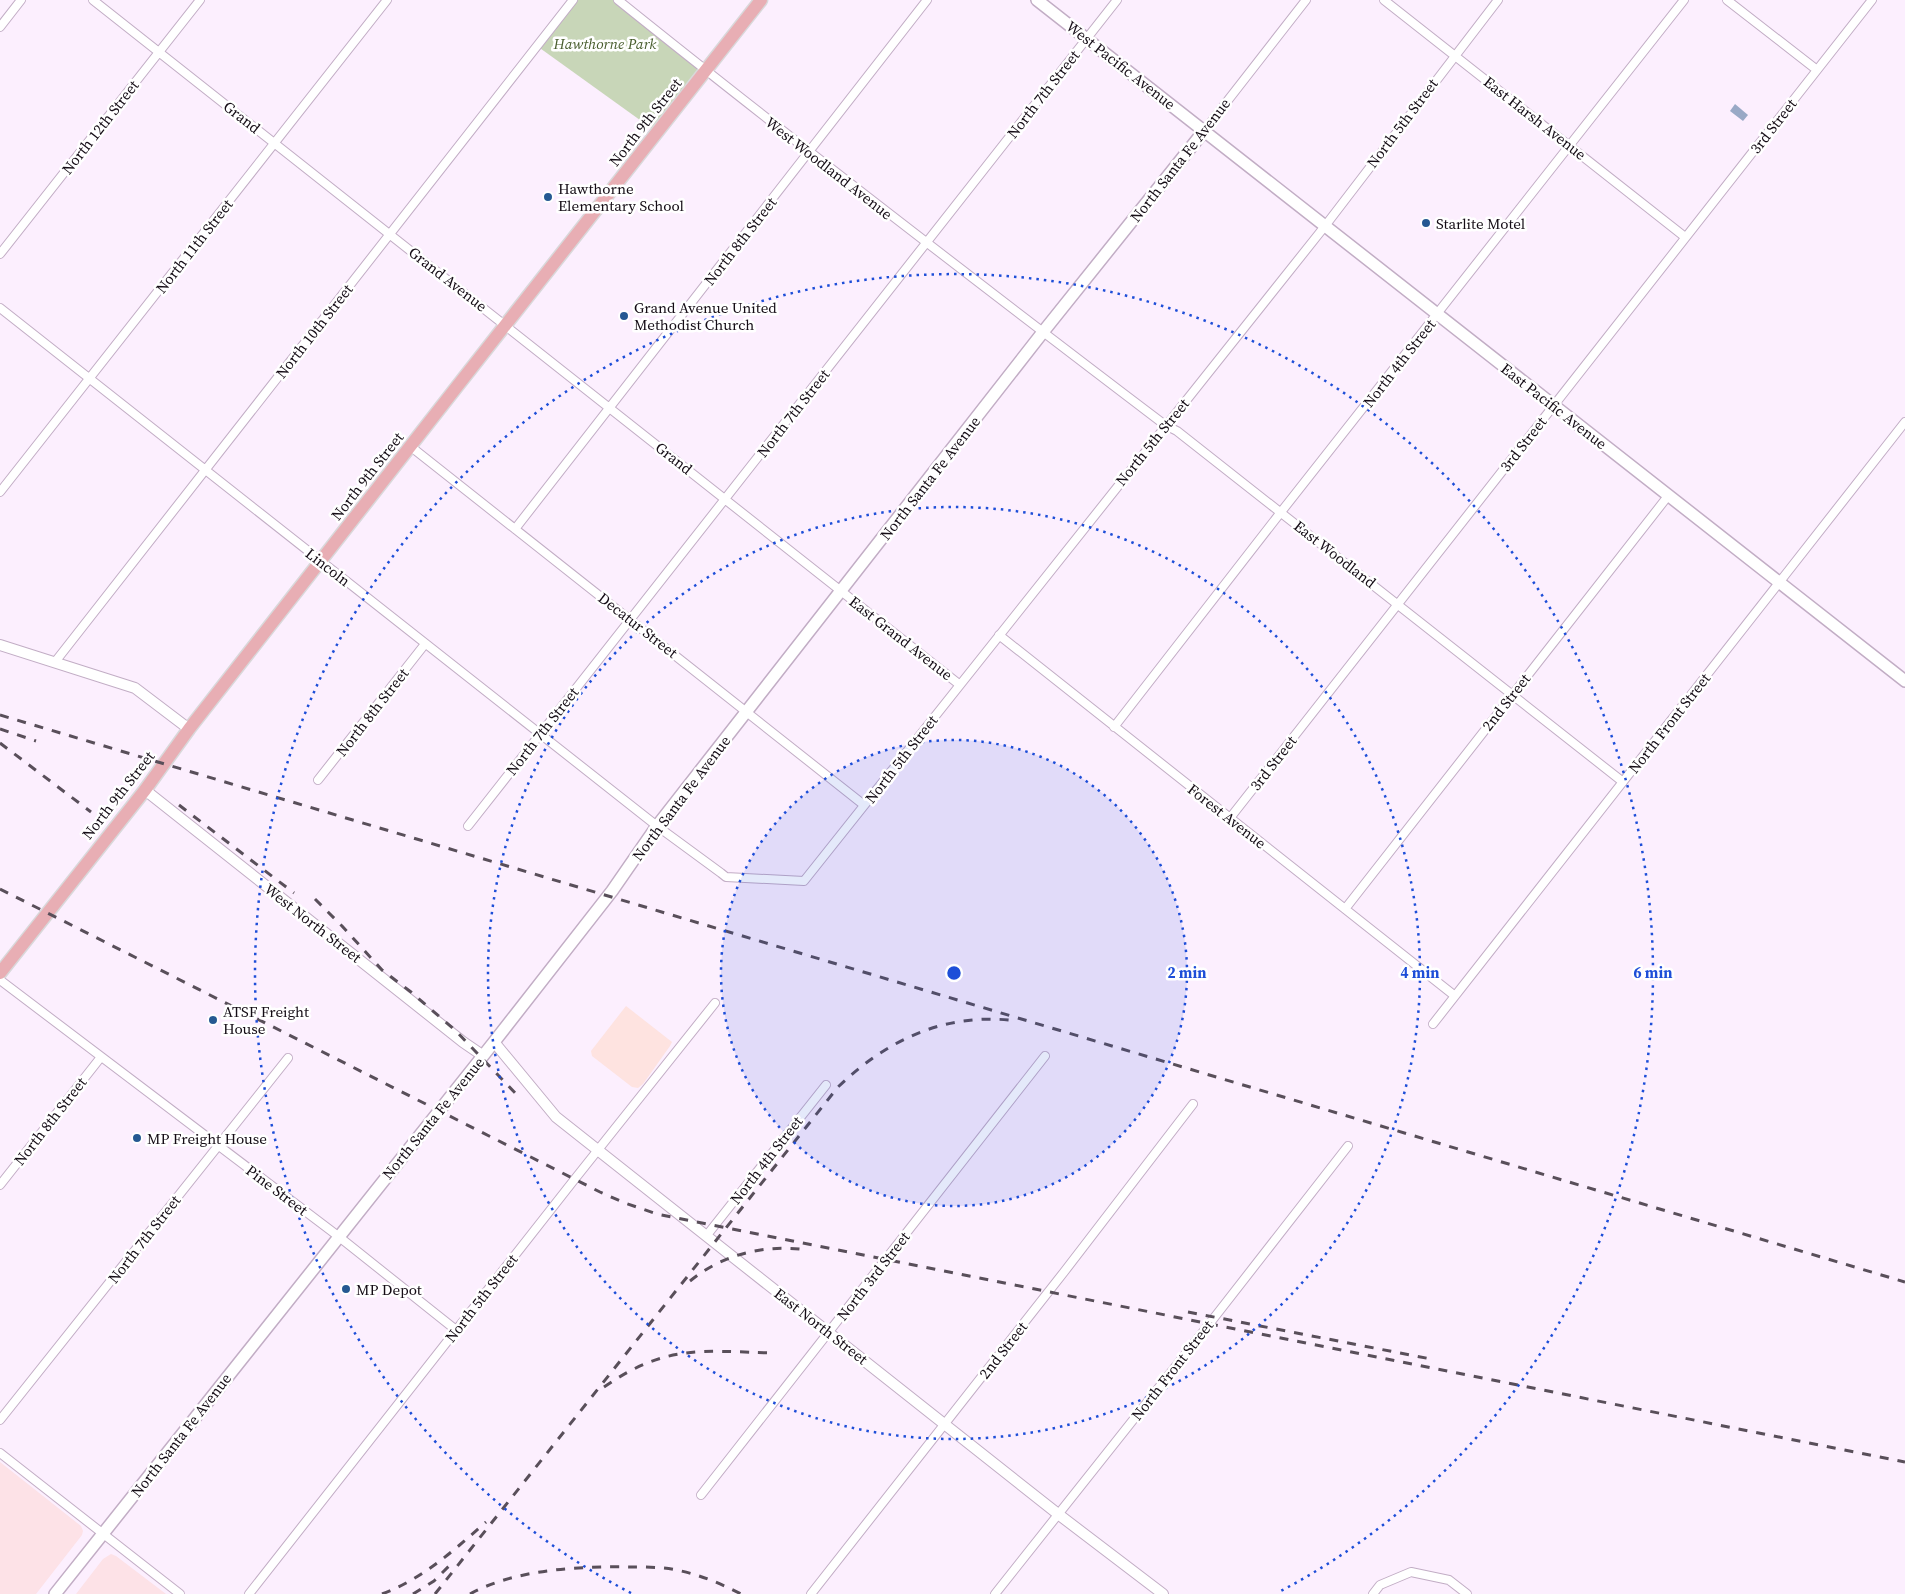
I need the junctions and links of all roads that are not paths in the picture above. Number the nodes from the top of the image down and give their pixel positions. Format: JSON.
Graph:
{"nodes":[{"id":1,"x":21,"y":0,"type":"edge"},
{"id":2,"x":93,"y":0,"type":"edge"},
{"id":3,"x":200,"y":0,"type":"edge"},
{"id":4,"x":387,"y":0,"type":"edge"},
{"id":5,"x":573,"y":0,"type":"edge"},
{"id":6,"x":618,"y":0,"type":"edge"},
{"id":7,"x":761,"y":0,"type":"edge"},
{"id":8,"x":927,"y":0,"type":"edge"},
{"id":9,"x":1037,"y":0,"type":"edge"},
{"id":10,"x":1117,"y":0,"type":"edge"},
{"id":11,"x":1306,"y":0,"type":"edge"},
{"id":12,"x":1384,"y":0,"type":"edge"},
{"id":13,"x":1498,"y":0,"type":"edge"},
{"id":14,"x":1684,"y":0,"type":"edge"},
{"id":15,"x":1727,"y":0,"type":"edge"},
{"id":16,"x":1872,"y":0,"type":"edge"},
{"id":17,"x":0,"y":27,"type":"edge"},
{"id":18,"x":1087,"y":39,"type":"junction"},
{"id":19,"x":158,"y":51,"type":"junction"},
{"id":20,"x":1454,"y":55,"type":"junction"},
{"id":21,"x":1817,"y":70,"type":"junction"},
{"id":22,"x":706,"y":71,"type":"junction"},
{"id":23,"x":1204,"y":131,"type":"junction"},
{"id":24,"x":275,"y":142,"type":"junction"},
{"id":25,"x":1570,"y":146,"type":"junction"},
{"id":26,"x":809,"y":152,"type":"junction"},
{"id":27,"x":1325,"y":226,"type":"junction"},
{"id":28,"x":391,"y":234,"type":"junction"},
{"id":29,"x":1685,"y":238,"type":"junction"},
{"id":30,"x":926,"y":243,"type":"junction"},
{"id":31,"x":0,"y":254,"type":"edge"},
{"id":32,"x":0,"y":308,"type":"edge"},
{"id":33,"x":1438,"y":314,"type":"junction"},
{"id":34,"x":506,"y":324,"type":"junction"},
{"id":35,"x":1043,"y":332,"type":"junction"},
{"id":36,"x":89,"y":378,"type":"junction"},
{"id":37,"x":1553,"y":406,"type":"junction"},
{"id":38,"x":610,"y":408,"type":"junction"},
{"id":39,"x":1905,"y":422,"type":"edge"},
{"id":40,"x":1165,"y":425,"type":"junction"},
{"id":41,"x":410,"y":446,"type":"junction"},
{"id":42,"x":205,"y":470,"type":"junction"},
{"id":43,"x":0,"y":492,"type":"edge"},
{"id":44,"x":1668,"y":496,"type":"junction"},
{"id":45,"x":725,"y":499,"type":"junction"},
{"id":46,"x":1281,"y":512,"type":"junction"},
{"id":47,"x":515,"y":529,"type":"junction"},
{"id":48,"x":321,"y":561,"type":"junction"},
{"id":49,"x":1778,"y":582,"type":"junction"},
{"id":50,"x":842,"y":591,"type":"junction"},
{"id":51,"x":1398,"y":604,"type":"junction"},
{"id":52,"x":630,"y":620,"type":"junction"},
{"id":53,"x":999,"y":636,"type":"junction"},
{"id":54,"x":425,"y":644,"type":"junction"},
{"id":55,"x":0,"y":645,"type":"edge"},
{"id":56,"x":55,"y":662,"type":"junction"},
{"id":57,"x":1905,"y":681,"type":"edge"},
{"id":58,"x":960,"y":684,"type":"junction"},
{"id":59,"x":1512,"y":695,"type":"junction"},
{"id":60,"x":747,"y":712,"type":"junction"},
{"id":61,"x":1114,"y":727,"type":"junction"},
{"id":62,"x":189,"y":729,"type":"junction"},
{"id":63,"x":540,"y":734,"type":"junction"},
{"id":64,"x":318,"y":780,"type":"dead end"},
{"id":65,"x":1623,"y":782,"type":"junction"},
{"id":66,"x":145,"y":790,"type":"junction"},
{"id":67,"x":864,"y":805,"type":"junction"},
{"id":68,"x":1230,"y":818,"type":"junction"},
{"id":69,"x":468,"y":826,"type":"dead end"},
{"id":70,"x":657,"y":826,"type":"junction"},
{"id":71,"x":804,"y":881,"type":"joint"},
{"id":72,"x":1345,"y":909,"type":"junction"},
{"id":73,"x":0,"y":973,"type":"edge"},
{"id":74,"x":0,"y":980,"type":"edge"},
{"id":75,"x":1455,"y":996,"type":"junction"},
{"id":76,"x":715,"y":1004,"type":"dead end"},
{"id":77,"x":1433,"y":1024,"type":"dead end"},
{"id":78,"x":494,"y":1042,"type":"junction"},
{"id":79,"x":482,"y":1055,"type":"junction"},
{"id":80,"x":1045,"y":1056,"type":"dead end"},
{"id":81,"x":101,"y":1057,"type":"junction"},
{"id":82,"x":288,"y":1058,"type":"dead end"},
{"id":83,"x":826,"y":1085,"type":"dead end"},
{"id":84,"x":1193,"y":1104,"type":"dead end"},
{"id":85,"x":218,"y":1145,"type":"junction"},
{"id":86,"x":1348,"y":1146,"type":"dead end"},
{"id":87,"x":599,"y":1150,"type":"junction"},
{"id":88,"x":0,"y":1185,"type":"edge"},
{"id":89,"x":707,"y":1235,"type":"junction"},
{"id":90,"x":338,"y":1236,"type":"junction"},
{"id":91,"x":456,"y":1330,"type":"junction"},
{"id":92,"x":829,"y":1332,"type":"junction"},
{"id":93,"x":0,"y":1420,"type":"edge"},
{"id":94,"x":945,"y":1423,"type":"junction"},
{"id":95,"x":0,"y":1453,"type":"edge"},
{"id":96,"x":701,"y":1495,"type":"dead end"},
{"id":97,"x":1058,"y":1514,"type":"junction"},
{"id":98,"x":102,"y":1534,"type":"junction"},
{"id":99,"x":55,"y":1594,"type":"edge"},
{"id":100,"x":180,"y":1594,"type":"edge"},
{"id":101,"x":248,"y":1594,"type":"edge"},
{"id":102,"x":810,"y":1594,"type":"edge"},
{"id":103,"x":995,"y":1594,"type":"edge"},
{"id":104,"x":1163,"y":1594,"type":"edge"},
{"id":105,"x":1373,"y":1594,"type":"edge"},
{"id":106,"x":1467,"y":1594,"type":"edge"}],
"edges":[{"from":1,"to":17,"type":"street"},
{"from":2,"to":19,"type":"street","name":"Grand"},
{"from":3,"to":19,"type":"street","name":"North 12th Street"},
{"from":4,"to":24,"type":"street","name":"North 11th Street"},
{"from":5,"to":28,"type":"street","name":"North 10th Street"},
{"from":6,"to":22,"type":"street","name":"West Woodland Avenue"},
{"from":7,"to":22,"type":"main road","name":"North 9th Street"},
{"from":8,"to":26,"type":"street","name":"North 8th Street"},
{"from":9,"to":18,"type":"main road","name":"West Pacific Avenue"},
{"from":10,"to":18,"type":"street","name":"North 7th Street"},
{"from":11,"to":23,"type":"street","name":"North Santa Fe Avenue"},
{"from":12,"to":20,"type":"street","name":"East Harsh Avenue"},
{"from":13,"to":20,"type":"street","name":"North 5th Street"},
{"from":14,"to":25,"type":"street","name":"North 4th Street"},
{"from":15,"to":21,"type":"street"},
{"from":16,"to":21,"type":"street","name":"3rd Street"},
{"from":18,"to":23,"type":"main road","name":"West Pacific Avenue"},
{"from":18,"to":30,"type":"street","name":"North 7th Street"},
{"from":19,"to":24,"type":"street","name":"Grand"},
{"from":19,"to":31,"type":"street","name":"North 12th Street"},
{"from":20,"to":25,"type":"street","name":"East Harsh Avenue"},
{"from":20,"to":27,"type":"street","name":"North 5th Street"},
{"from":21,"to":29,"type":"street","name":"3rd Street"},
{"from":22,"to":26,"type":"street","name":"West Woodland Avenue"},
{"from":22,"to":34,"type":"main road","name":"North 9th Street"},
{"from":23,"to":27,"type":"main road","name":"East Pacific Avenue"},
{"from":23,"to":35,"type":"main road","name":"North Santa Fe Avenue"},
{"from":24,"to":28,"type":"street","name":"Grand"},
{"from":24,"to":36,"type":"street","name":"North 11th Street"},
{"from":25,"to":29,"type":"street","name":"East Harsh Avenue"},
{"from":25,"to":33,"type":"street","name":"North 4th Street"},
{"from":26,"to":30,"type":"street","name":"West Woodland Avenue"},
{"from":26,"to":38,"type":"street","name":"North 8th Street"},
{"from":27,"to":33,"type":"main road","name":"East Pacific Avenue"},
{"from":27,"to":40,"type":"street","name":"North 5th Street"},
{"from":28,"to":34,"type":"street","name":"Grand Avenue"},
{"from":28,"to":42,"type":"street","name":"North 10th Street"},
{"from":29,"to":37,"type":"street","name":"3rd Street"},
{"from":30,"to":35,"type":"street","name":"West Woodland Avenue"},
{"from":30,"to":45,"type":"street","name":"North 7th Street"},
{"from":32,"to":36,"type":"street","name":"Lincoln"},
{"from":33,"to":37,"type":"main road","name":"East Pacific Avenue"},
{"from":33,"to":46,"type":"street","name":"North 4th Street"},
{"from":34,"to":38,"type":"street","name":"Grand"},
{"from":34,"to":41,"type":"main road","name":"North 9th Street"},
{"from":35,"to":40,"type":"street","name":"East Woodland"},
{"from":35,"to":50,"type":"main road","name":"North Santa Fe Avenue"},
{"from":36,"to":42,"type":"street","name":"Lincoln"},
{"from":36,"to":43,"type":"street","name":"North 11th Street"},
{"from":37,"to":44,"type":"main road","name":"East Pacific Avenue"},
{"from":37,"to":51,"type":"street","name":"3rd Street"},
{"from":38,"to":45,"type":"street","name":"Grand"},
{"from":38,"to":47,"type":"street","name":"North 8th Street"},
{"from":39,"to":49,"type":"street","name":"North Front Street"},
{"from":40,"to":46,"type":"street","name":"East Woodland"},
{"from":40,"to":53,"type":"street","name":"North 5th Street"},
{"from":41,"to":47,"type":"street","name":"Decatur Street"},
{"from":41,"to":48,"type":"main road","name":"North 9th Street"},
{"from":42,"to":48,"type":"street","name":"Lincoln"},
{"from":42,"to":56,"type":"street","name":"North 10th Street"},
{"from":44,"to":49,"type":"main road","name":"East Pacific Avenue"},
{"from":44,"to":59,"type":"street","name":"2nd Street"},
{"from":45,"to":50,"type":"street","name":"Grand"},
{"from":45,"to":52,"type":"street","name":"North 7th Street"},
{"from":46,"to":51,"type":"street","name":"East Woodland"},
{"from":46,"to":61,"type":"street","name":"North 4th Street"},
{"from":47,"to":52,"type":"street","name":"Decatur Street"},
{"from":48,"to":54,"type":"street","name":"Lincoln"},
{"from":48,"to":62,"type":"main road","name":"North 9th Street"},
{"from":49,"to":57,"type":"main road","name":"East Pacific Avenue"},
{"from":49,"to":65,"type":"street","name":"North Front Street"},
{"from":50,"to":58,"type":"street","name":"East Grand Avenue"},
{"from":50,"to":60,"type":"main road","name":"North Santa Fe Avenue"},
{"from":51,"to":59,"type":"street","name":"East Woodland"},
{"from":51,"to":68,"type":"street","name":"3rd Street"},
{"from":52,"to":60,"type":"street","name":"Decatur Street"},
{"from":52,"to":63,"type":"street","name":"North 7th Street"},
{"from":53,"to":58,"type":"street","name":"North 5th Street"},
{"from":53,"to":61,"type":"street","name":"Forest Avenue"},
{"from":54,"to":63,"type":"street","name":"Lincoln"},
{"from":54,"to":64,"type":"street","name":"North 8th Street"},
{"from":55,"to":56,"type":"street"},
{"from":56,"to":62,"type":"street"},
{"from":58,"to":67,"type":"street","name":"North 5th Street"},
{"from":59,"to":65,"type":"street","name":"East Woodland"},
{"from":59,"to":72,"type":"street","name":"2nd Street"},
{"from":60,"to":67,"type":"street","name":"Decatur Street"},
{"from":60,"to":70,"type":"main road","name":"North Santa Fe Avenue"},
{"from":61,"to":68,"type":"street","name":"Forest Avenue"},
{"from":62,"to":66,"type":"main road","name":"North 9th Street"},
{"from":63,"to":69,"type":"street","name":"North 7th Street"},
{"from":63,"to":70,"type":"street","name":"Lincoln"},
{"from":65,"to":75,"type":"street","name":"North Front Street"},
{"from":66,"to":73,"type":"main road","name":"North 9th Street"},
{"from":66,"to":79,"type":"street","name":"West North Street"},
{"from":67,"to":71,"type":"street","name":"North 5th Street"},
{"from":68,"to":72,"type":"street","name":"Forest Avenue"},
{"from":70,"to":71,"type":"street","name":"Lincoln"},
{"from":70,"to":78,"type":"main road","name":"North Santa Fe Avenue"},
{"from":72,"to":75,"type":"street","name":"Forest Avenue"},
{"from":74,"to":81,"type":"street","name":"Pine Street"},
{"from":75,"to":77,"type":"street","name":"North Front Street"},
{"from":76,"to":87,"type":"street","name":"North 5th Street"},
{"from":78,"to":79,"type":"main road","name":"North Santa Fe Avenue"},
{"from":78,"to":87,"type":"street","name":"East North Street"},
{"from":79,"to":90,"type":"main road","name":"North Santa Fe Avenue"},
{"from":80,"to":92,"type":"street","name":"North 3rd Street"},
{"from":81,"to":85,"type":"street","name":"Pine Street"},
{"from":81,"to":88,"type":"street","name":"North 8th Street"},
{"from":82,"to":85,"type":"street","name":"North 7th Street"},
{"from":83,"to":89,"type":"street","name":"North 4th Street"},
{"from":84,"to":94,"type":"street","name":"2nd Street"},
{"from":85,"to":90,"type":"street","name":"Pine Street"},
{"from":85,"to":93,"type":"street","name":"North 7th Street"},
{"from":86,"to":97,"type":"street","name":"North Front Street"},
{"from":87,"to":89,"type":"street","name":"East North Street"},
{"from":87,"to":91,"type":"street","name":"North 5th Street"},
{"from":89,"to":92,"type":"street","name":"East North Street"},
{"from":90,"to":91,"type":"street","name":"Pine Street"},
{"from":90,"to":98,"type":"main road","name":"North Santa Fe Avenue"},
{"from":91,"to":101,"type":"street","name":"North 5th Street"},
{"from":92,"to":94,"type":"street","name":"East North Street"},
{"from":92,"to":96,"type":"street","name":"North 3rd Street"},
{"from":94,"to":97,"type":"street","name":"East North Street"},
{"from":94,"to":102,"type":"street","name":"2nd Street"},
{"from":95,"to":98,"type":"street"},
{"from":97,"to":103,"type":"street","name":"North Front Street"},
{"from":97,"to":104,"type":"street","name":"East North Street"},
{"from":98,"to":99,"type":"main road","name":"North Santa Fe Avenue"},
{"from":98,"to":100,"type":"street"},
{"from":105,"to":106,"type":"street"}]}
